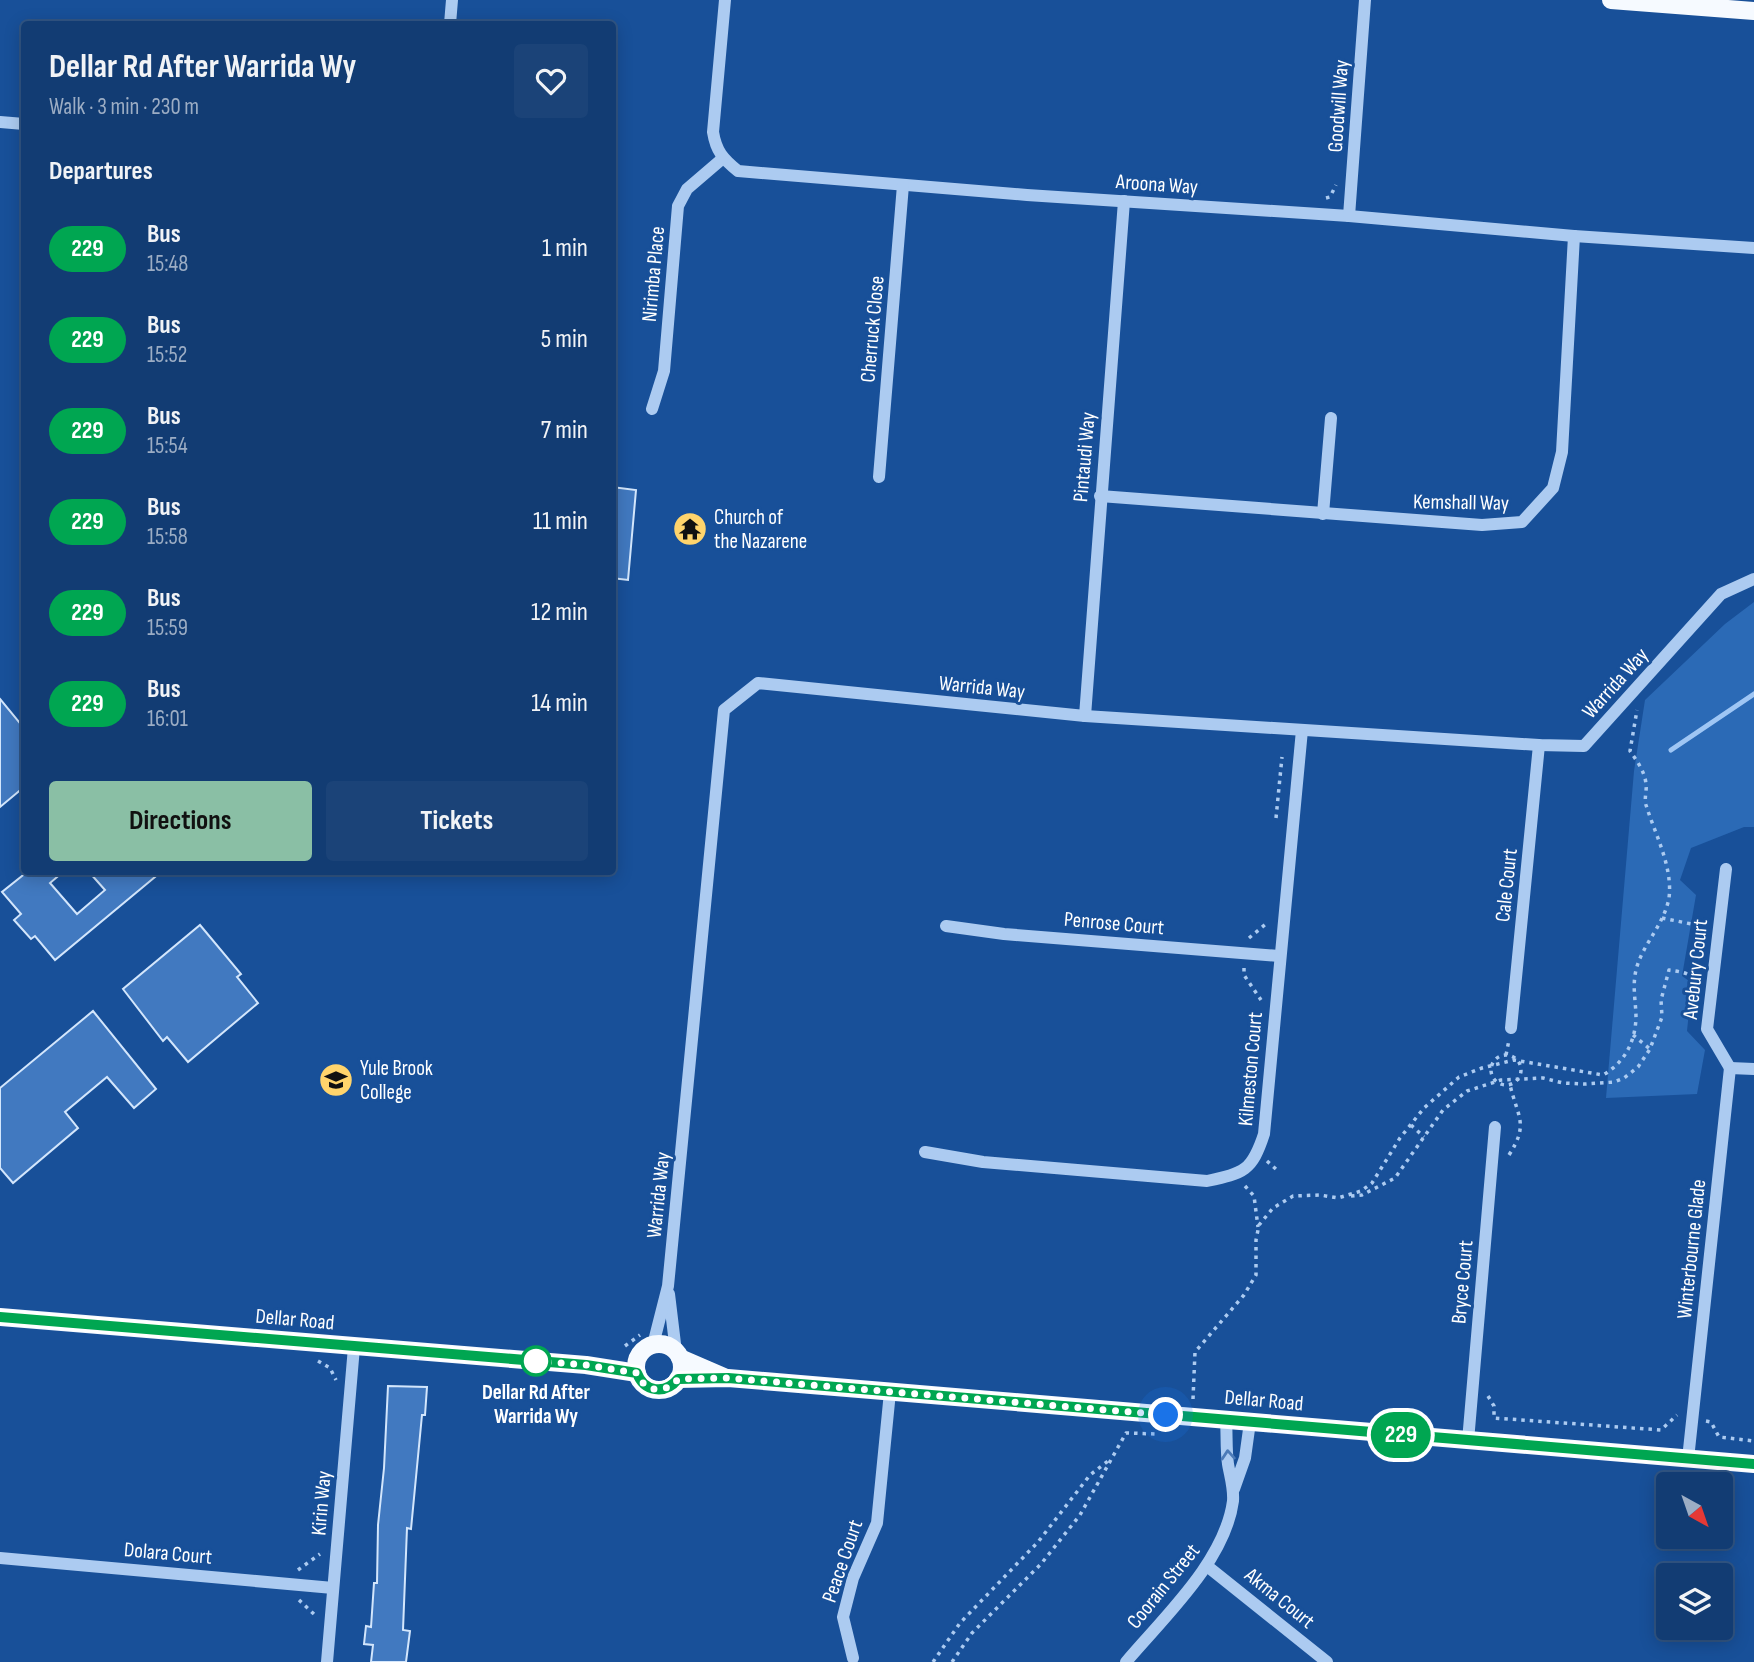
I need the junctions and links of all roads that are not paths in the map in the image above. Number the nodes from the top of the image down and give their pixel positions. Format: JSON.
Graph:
{"nodes":[{"id":1,"x":452,"y":0,"type":"edge"},
{"id":2,"x":725,"y":0,"type":"edge"},
{"id":3,"x":1365,"y":0,"type":"edge"},
{"id":4,"x":1611,"y":0,"type":"edge"},
{"id":5,"x":1754,"y":11,"type":"edge"},
{"id":6,"x":450,"y":21,"type":"edge"},
{"id":7,"x":0,"y":122,"type":"edge"},
{"id":8,"x":21,"y":124,"type":"edge"},
{"id":9,"x":722,"y":159,"type":"junction"},
{"id":10,"x":904,"y":185,"type":"junction"},
{"id":11,"x":1124,"y":201,"type":"junction"},
{"id":12,"x":1349,"y":216,"type":"junction"},
{"id":13,"x":1574,"y":236,"type":"junction"},
{"id":14,"x":1754,"y":248,"type":"edge"},
{"id":15,"x":652,"y":409,"type":"dead end"},
{"id":16,"x":1331,"y":418,"type":"dead end"},
{"id":17,"x":879,"y":477,"type":"dead end"},
{"id":18,"x":1100,"y":496,"type":"junction"},
{"id":19,"x":1323,"y":514,"type":"junction"},
{"id":20,"x":1754,"y":579,"type":"edge"},
{"id":21,"x":1085,"y":716,"type":"junction"},
{"id":22,"x":1302,"y":730,"type":"junction"},
{"id":23,"x":1539,"y":745,"type":"junction"},
{"id":24,"x":1726,"y":869,"type":"dead end"},
{"id":25,"x":946,"y":926,"type":"dead end"},
{"id":26,"x":1279,"y":956,"type":"junction"},
{"id":27,"x":1511,"y":1028,"type":"dead end"},
{"id":28,"x":1730,"y":1068,"type":"junction"},
{"id":29,"x":1754,"y":1069,"type":"edge"},
{"id":30,"x":1495,"y":1127,"type":"dead end"},
{"id":31,"x":925,"y":1152,"type":"dead end"},
{"id":32,"x":668,"y":1286,"type":"junction"},
{"id":33,"x":0,"y":1317,"type":"edge"},
{"id":34,"x":641,"y":1344,"type":"junction"},
{"id":35,"x":354,"y":1347,"type":"junction"},
{"id":36,"x":678,"y":1355,"type":"junction"},
{"id":37,"x":586,"y":1365,"type":"junction"},
{"id":38,"x":637,"y":1373,"type":"junction"},
{"id":39,"x":728,"y":1378,"type":"junction"},
{"id":40,"x":678,"y":1379,"type":"junction"},
{"id":41,"x":890,"y":1392,"type":"junction"},
{"id":42,"x":1226,"y":1420,"type":"junction"},
{"id":43,"x":1251,"y":1422,"type":"junction"},
{"id":44,"x":1468,"y":1441,"type":"junction"},
{"id":45,"x":1688,"y":1459,"type":"junction"},
{"id":46,"x":1754,"y":1464,"type":"edge"},
{"id":47,"x":1233,"y":1490,"type":"junction"},
{"id":48,"x":0,"y":1558,"type":"edge"},
{"id":49,"x":1207,"y":1566,"type":"junction"},
{"id":50,"x":333,"y":1588,"type":"junction"},
{"id":51,"x":853,"y":1658,"type":"dead end"},
{"id":52,"x":327,"y":1662,"type":"edge"},
{"id":53,"x":1126,"y":1662,"type":"edge"},
{"id":54,"x":1328,"y":1662,"type":"edge"}],
"edges":[{"from":1,"to":6,"type":"street"},
{"from":2,"to":9,"type":"street"},
{"from":3,"to":12,"type":"street","name":"Goodwill Way"},
{"from":4,"to":5,"type":"main road"},
{"from":7,"to":8,"type":"street"},
{"from":9,"to":10,"type":"street","name":"Aroona Way"},
{"from":9,"to":15,"type":"street","name":"Nirimba Place"},
{"from":10,"to":11,"type":"street","name":"Aroona Way"},
{"from":10,"to":17,"type":"street","name":"Cherruck Close"},
{"from":11,"to":12,"type":"street","name":"Aroona Way"},
{"from":11,"to":18,"type":"street","name":"Pintaudi Way"},
{"from":12,"to":13,"type":"street","name":"Aroona Way"},
{"from":13,"to":14,"type":"street","name":"Aroona Way"},
{"from":13,"to":19,"type":"street","name":"Kemshall Way"},
{"from":16,"to":19,"type":"street"},
{"from":18,"to":19,"type":"street","name":"Kemshall Way"},
{"from":18,"to":21,"type":"street","name":"Pintaudi Way"},
{"from":20,"to":23,"type":"street","name":"Warrida Way"},
{"from":21,"to":22,"type":"street","name":"Warrida Way"},
{"from":21,"to":32,"type":"street","name":"Warrida Way"},
{"from":22,"to":23,"type":"street","name":"Warrida Way"},
{"from":22,"to":26,"type":"street","name":"Kilmeston Court"},
{"from":23,"to":27,"type":"street","name":"Cale Court"},
{"from":24,"to":28,"type":"street","name":"Avebury Court"},
{"from":25,"to":26,"type":"street","name":"Penrose Court"},
{"from":26,"to":31,"type":"street","name":"Kilmeston Court"},
{"from":28,"to":29,"type":"street"},
{"from":28,"to":45,"type":"street","name":"Winterbourne Glade"},
{"from":30,"to":44,"type":"street","name":"Bryce Court"},
{"from":32,"to":34,"type":"street","name":"Warrida Way"},
{"from":32,"to":36,"type":"street","name":"Warrida Way"},
{"from":33,"to":35,"type":"main road","name":"Dellar Road"},
{"from":34,"to":36,"type":"main road"},
{"from":34,"to":37,"type":"main road","name":"Dellar Road"},
{"from":34,"to":38,"type":"main road"},
{"from":35,"to":37,"type":"main road","name":"Dellar Road"},
{"from":35,"to":50,"type":"street","name":"Kirin Way"},
{"from":36,"to":39,"type":"main road","name":"Dellar Road"},
{"from":36,"to":40,"type":"main road"},
{"from":37,"to":38,"type":"main road","name":"Dellar Road"},
{"from":38,"to":40,"type":"main road"},
{"from":39,"to":40,"type":"main road","name":"Dellar Road"},
{"from":39,"to":41,"type":"main road","name":"Dellar Road"},
{"from":41,"to":42,"type":"main road","name":"Dellar Road"},
{"from":41,"to":51,"type":"street","name":"Peace Court"},
{"from":42,"to":43,"type":"main road","name":"Dellar Road"},
{"from":47,"to":42,"type":"street","name":"Coorain Street","one_way":true},
{"from":43,"to":44,"type":"main road","name":"Dellar Road"},
{"from":43,"to":47,"type":"street","name":"Coorain Street"},
{"from":44,"to":45,"type":"main road","name":"Dellar Road"},
{"from":45,"to":46,"type":"main road","name":"Dellar Road"},
{"from":47,"to":49,"type":"street","name":"Coorain Street"},
{"from":48,"to":50,"type":"street","name":"Dolara Court"},
{"from":49,"to":53,"type":"street","name":"Coorain Street"},
{"from":49,"to":54,"type":"street","name":"Akma Court"},
{"from":50,"to":52,"type":"street","name":"Kirin Way"}]}
